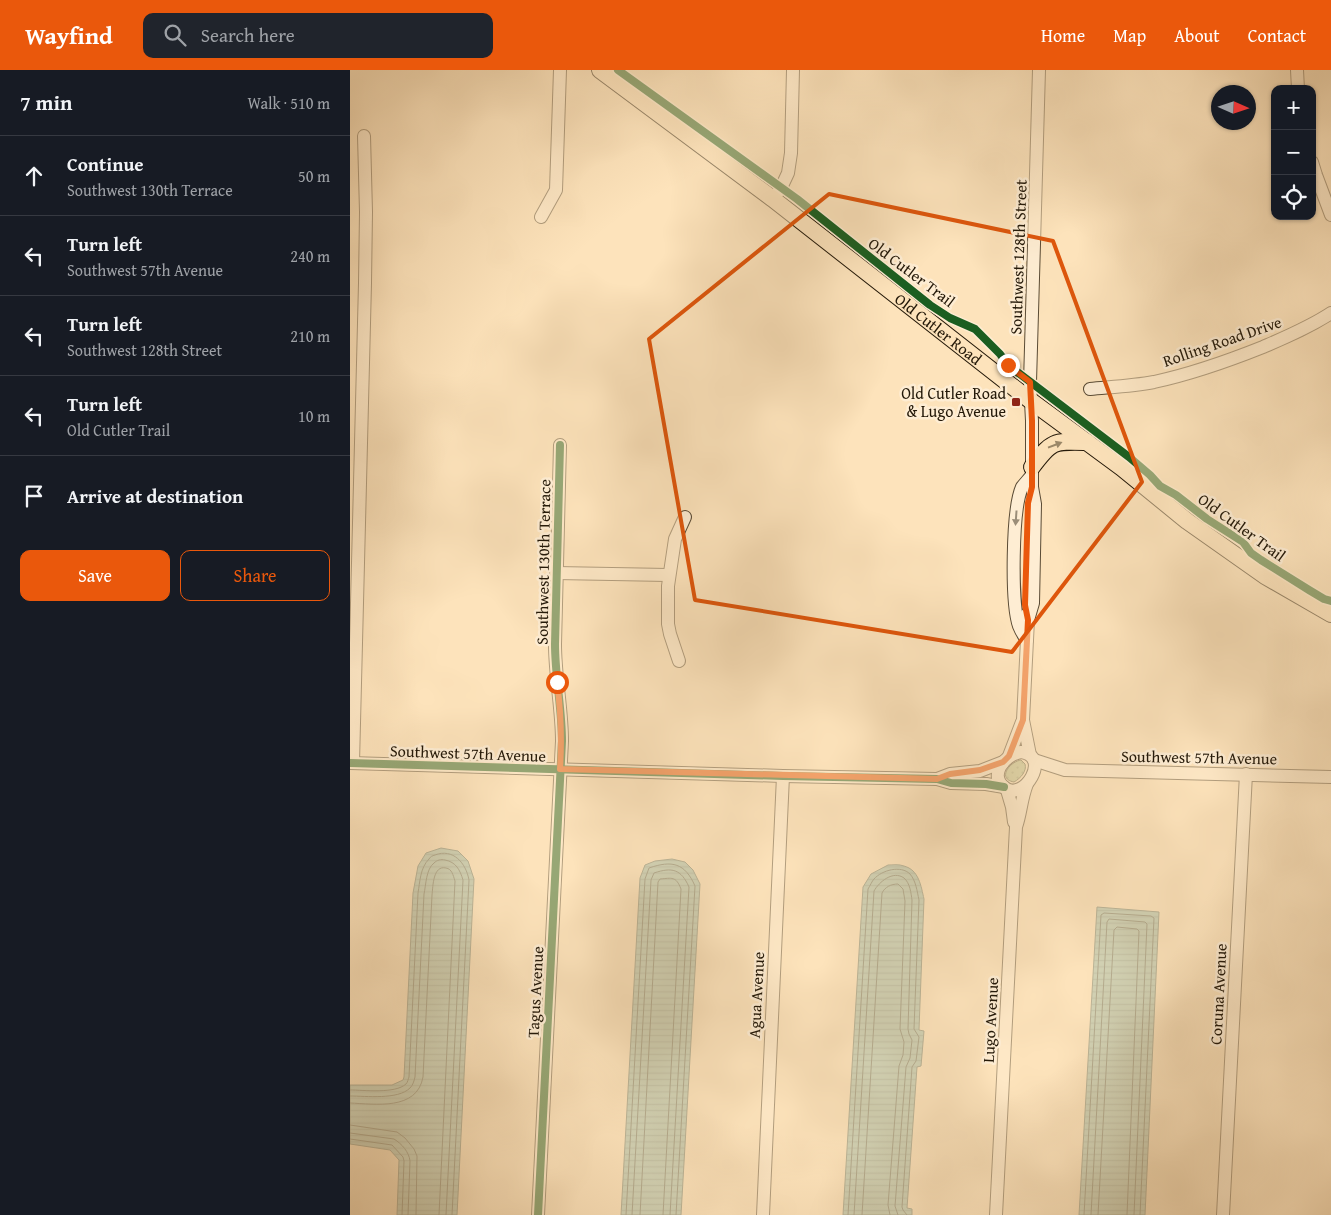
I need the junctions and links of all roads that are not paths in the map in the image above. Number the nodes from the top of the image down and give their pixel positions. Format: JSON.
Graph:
{"nodes":[{"id":1,"x":560,"y":70,"type":"edge"},
{"id":2,"x":600,"y":70,"type":"edge"},
{"id":3,"x":793,"y":70,"type":"edge"},
{"id":4,"x":1039,"y":70,"type":"edge"},
{"id":5,"x":1297,"y":70,"type":"edge"},
{"id":6,"x":1298,"y":85,"type":"edge"},
{"id":7,"x":364,"y":136,"type":"dead end"},
{"id":8,"x":1316,"y":175,"type":"edge"},
{"id":9,"x":773,"y":199,"type":"junction"},
{"id":10,"x":1331,"y":215,"type":"edge"},
{"id":11,"x":541,"y":217,"type":"dead end"},
{"id":12,"x":1331,"y":313,"type":"edge"},
{"id":13,"x":1090,"y":389,"type":"dead end"},
{"id":14,"x":1031,"y":401,"type":"junction"},
{"id":15,"x":1087,"y":442,"type":"junction"},
{"id":16,"x":560,"y":445,"type":"dead end"},
{"id":17,"x":1032,"y":476,"type":"junction"},
{"id":18,"x":685,"y":517,"type":"dead end"},
{"id":19,"x":556,"y":573,"type":"junction"},
{"id":20,"x":668,"y":575,"type":"junction"},
{"id":21,"x":1331,"y":614,"type":"edge"},
{"id":22,"x":1027,"y":640,"type":"junction"},
{"id":23,"x":679,"y":661,"type":"dead end"},
{"id":24,"x":1023,"y":720,"type":"junction"},
{"id":25,"x":1032,"y":757,"type":"junction"},
{"id":26,"x":1006,"y":759,"type":"junction"},
{"id":27,"x":352,"y":763,"type":"edge"},
{"id":28,"x":560,"y":769,"type":"junction"},
{"id":29,"x":1065,"y":770,"type":"junction"},
{"id":30,"x":1246,"y":774,"type":"junction"},
{"id":31,"x":782,"y":776,"type":"junction"},
{"id":32,"x":1331,"y":777,"type":"edge"},
{"id":33,"x":937,"y":779,"type":"junction"},
{"id":34,"x":1029,"y":781,"type":"junction"},
{"id":35,"x":1006,"y":788,"type":"junction"},
{"id":36,"x":1016,"y":827,"type":"junction"},
{"id":37,"x":538,"y":1215,"type":"edge"},
{"id":38,"x":763,"y":1215,"type":"edge"},
{"id":39,"x":996,"y":1215,"type":"edge"},
{"id":40,"x":1223,"y":1215,"type":"edge"}],
"edges":[{"from":1,"to":11,"type":"street"},
{"from":2,"to":9,"type":"main road","name":"Old Cutler Road"},
{"from":3,"to":9,"type":"street"},
{"from":4,"to":14,"type":"street","name":"Southwest 128th Street"},
{"from":5,"to":6,"type":"street"},
{"from":7,"to":27,"type":"street"},
{"from":8,"to":10,"type":"street"},
{"from":9,"to":14,"type":"main road","name":"Old Cutler Road"},
{"from":12,"to":13,"type":"street","name":"Rolling Road Drive"},
{"from":14,"to":15,"type":"main road","name":"Old Cutler Road"},
{"from":14,"to":17,"type":"street","name":"Southwest 128th Street"},
{"from":17,"to":15,"type":"main road","one_way":true},
{"from":15,"to":21,"type":"main road","name":"Old Cutler Road"},
{"from":16,"to":19,"type":"street","name":"Southwest 130th Terrace"},
{"from":17,"to":22,"type":"street","name":"Southwest 128th Street"},
{"from":17,"to":22,"type":"street","name":"Southwest 128th Street","one_way":true},
{"from":18,"to":20,"type":"street"},
{"from":19,"to":20,"type":"street"},
{"from":19,"to":28,"type":"street","name":"Southwest 130th Terrace"},
{"from":20,"to":23,"type":"street"},
{"from":22,"to":24,"type":"street","name":"Southwest 128th Street"},
{"from":24,"to":25,"type":"street","name":"Southwest 128th Street"},
{"from":24,"to":26,"type":"street","name":"Southwest 128th Street"},
{"from":25,"to":26,"type":"street"},
{"from":25,"to":29,"type":"street","name":"Southwest 57th Avenue"},
{"from":25,"to":34,"type":"street"},
{"from":26,"to":33,"type":"street","name":"Southwest 57th Avenue"},
{"from":26,"to":35,"type":"street"},
{"from":27,"to":28,"type":"street","name":"Southwest 57th Avenue"},
{"from":28,"to":31,"type":"street","name":"Southwest 57th Avenue"},
{"from":28,"to":37,"type":"street","name":"Tagus Avenue"},
{"from":29,"to":30,"type":"street","name":"Southwest 57th Avenue"},
{"from":29,"to":34,"type":"street","name":"Southwest 57th Avenue"},
{"from":30,"to":32,"type":"street","name":"Southwest 57th Avenue"},
{"from":30,"to":40,"type":"street","name":"Coruna Avenue"},
{"from":31,"to":33,"type":"street","name":"Southwest 57th Avenue"},
{"from":31,"to":38,"type":"street","name":"Agua Avenue"},
{"from":33,"to":35,"type":"street","name":"Southwest 57th Avenue"},
{"from":34,"to":35,"type":"street"},
{"from":34,"to":36,"type":"street"},
{"from":35,"to":36,"type":"street"},
{"from":36,"to":39,"type":"street","name":"Lugo Avenue"}]}
